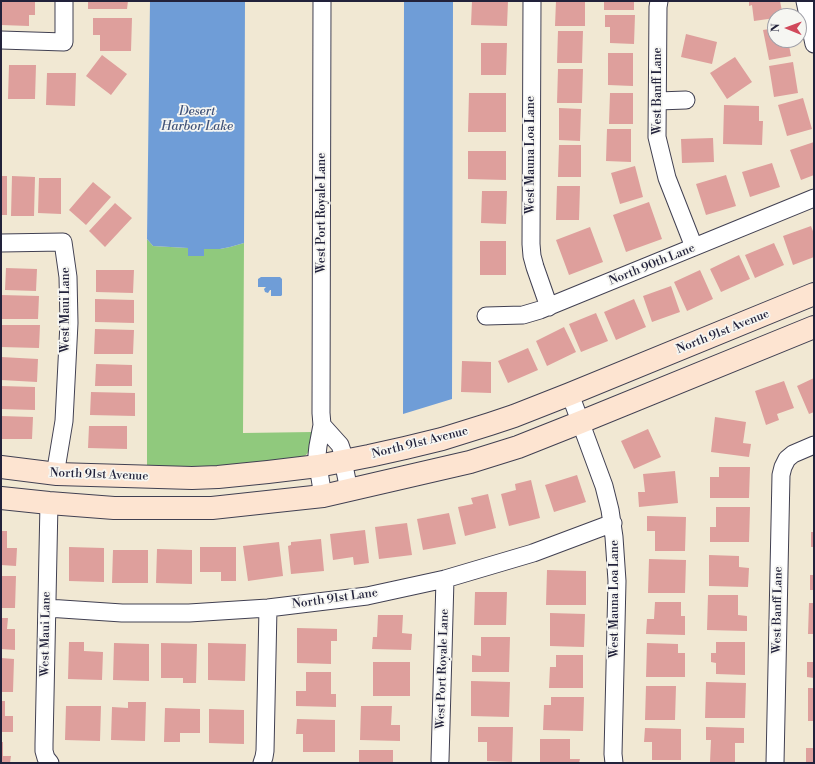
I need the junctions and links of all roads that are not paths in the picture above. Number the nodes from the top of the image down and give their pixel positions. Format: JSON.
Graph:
{"nodes":[{"id":1,"x":64,"y":1,"type":"edge"},
{"id":2,"x":322,"y":1,"type":"edge"},
{"id":3,"x":532,"y":1,"type":"edge"},
{"id":4,"x":659,"y":1,"type":"edge"},
{"id":5,"x":805,"y":1,"type":"edge"},
{"id":6,"x":1,"y":40,"type":"edge"},
{"id":7,"x":814,"y":44,"type":"edge"},
{"id":8,"x":686,"y":100,"type":"dead end"},
{"id":9,"x":658,"y":101,"type":"junction"},
{"id":10,"x":814,"y":198,"type":"edge"},
{"id":11,"x":1,"y":243,"type":"edge"},
{"id":12,"x":694,"y":247,"type":"junction"},
{"id":13,"x":814,"y":294,"type":"edge"},
{"id":14,"x":549,"y":307,"type":"junction"},
{"id":15,"x":486,"y":316,"type":"dead end"},
{"id":16,"x":814,"y":327,"type":"edge"},
{"id":17,"x":570,"y":394,"type":"junction"},
{"id":18,"x":581,"y":422,"type":"junction"},
{"id":19,"x":322,"y":425,"type":"junction"},
{"id":20,"x":814,"y":445,"type":"edge"},
{"id":21,"x":343,"y":461,"type":"junction"},
{"id":22,"x":318,"y":466,"type":"junction"},
{"id":23,"x":1,"y":467,"type":"edge"},
{"id":24,"x":57,"y":474,"type":"junction"},
{"id":25,"x":349,"y":490,"type":"junction"},
{"id":26,"x":323,"y":496,"type":"junction"},
{"id":27,"x":1,"y":498,"type":"edge"},
{"id":28,"x":49,"y":503,"type":"junction"},
{"id":29,"x":613,"y":523,"type":"junction"},
{"id":30,"x":445,"y":579,"type":"junction"},
{"id":31,"x":46,"y":608,"type":"junction"},
{"id":32,"x":268,"y":608,"type":"junction"},
{"id":33,"x":440,"y":760,"type":"dead end"},
{"id":34,"x":50,"y":763,"type":"edge"},
{"id":35,"x":262,"y":763,"type":"edge"},
{"id":36,"x":614,"y":763,"type":"edge"},
{"id":37,"x":775,"y":763,"type":"edge"}],
"edges":[{"from":1,"to":6,"type":"street"},
{"from":2,"to":19,"type":"street","name":"West Port Royale Lane"},
{"from":3,"to":14,"type":"street","name":"West Mauna Loa Lane"},
{"from":4,"to":9,"type":"street","name":"West Banff Lane"},
{"from":5,"to":7,"type":"street"},
{"from":8,"to":9,"type":"street"},
{"from":9,"to":12,"type":"street","name":"West Banff Lane"},
{"from":10,"to":12,"type":"street","name":"North 90th Lane"},
{"from":11,"to":24,"type":"street","name":"West Maui Lane"},
{"from":12,"to":14,"type":"street","name":"North 90th Lane"},
{"from":13,"to":17,"type":"main road","name":"North 91st Avenue"},
{"from":14,"to":15,"type":"street","name":"North 90th Lane"},
{"from":16,"to":18,"type":"main road"},
{"from":17,"to":18,"type":"street","name":"West Mauna Loa Lane"},
{"from":17,"to":21,"type":"main road","name":"North 91st Avenue"},
{"from":18,"to":25,"type":"main road"},
{"from":18,"to":29,"type":"street","name":"West Mauna Loa Lane"},
{"from":19,"to":21,"type":"street"},
{"from":19,"to":22,"type":"street","name":"West Port Royale Lane"},
{"from":20,"to":37,"type":"street","name":"West Banff Lane"},
{"from":21,"to":22,"type":"main road","name":"North 91st Avenue"},
{"from":21,"to":25,"type":"street"},
{"from":22,"to":24,"type":"main road","name":"North 91st Avenue"},
{"from":22,"to":26,"type":"street","name":"West Port Royale Lane"},
{"from":23,"to":24,"type":"main road","name":"North 91st Avenue"},
{"from":25,"to":26,"type":"main road"},
{"from":26,"to":28,"type":"main road"},
{"from":27,"to":28,"type":"main road"},
{"from":28,"to":31,"type":"street","name":"West Maui Lane"},
{"from":29,"to":30,"type":"street","name":"North 91st Lane"},
{"from":29,"to":36,"type":"street","name":"West Mauna Loa Lane"},
{"from":30,"to":32,"type":"street","name":"North 91st Lane"},
{"from":30,"to":33,"type":"street","name":"West Port Royale Lane"},
{"from":31,"to":32,"type":"street","name":"North 91st Lane"},
{"from":31,"to":34,"type":"street","name":"West Maui Lane"},
{"from":32,"to":35,"type":"street"}]}
